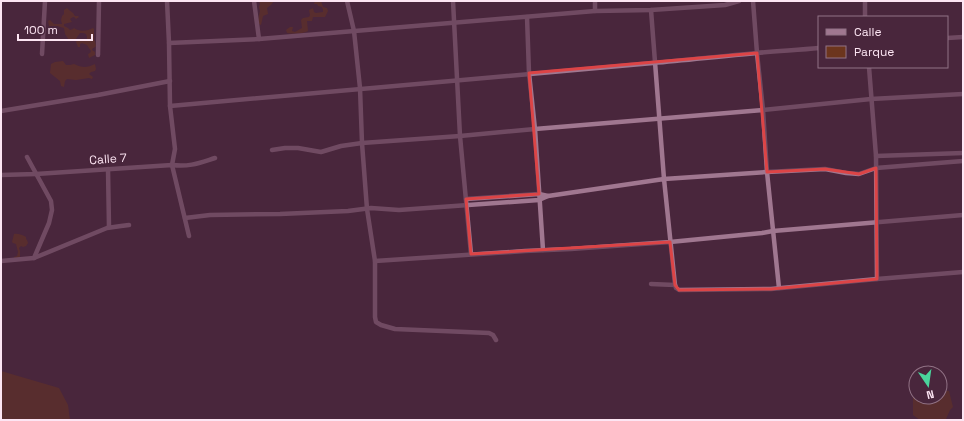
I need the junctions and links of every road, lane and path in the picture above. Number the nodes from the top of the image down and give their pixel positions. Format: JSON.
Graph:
{"nodes":[{"id":1,"x":45,"y":1,"type":"edge"},
{"id":2,"x":99,"y":1,"type":"edge"},
{"id":3,"x":167,"y":1,"type":"edge"},
{"id":4,"x":254,"y":1,"type":"edge"},
{"id":5,"x":347,"y":1,"type":"edge"},
{"id":6,"x":453,"y":1,"type":"edge"},
{"id":7,"x":595,"y":1,"type":"edge"},
{"id":8,"x":739,"y":1,"type":"edge"},
{"id":9,"x":754,"y":1,"type":"edge"},
{"id":10,"x":865,"y":1,"type":"edge"},
{"id":11,"x":651,"y":10,"type":"junction"},
{"id":12,"x":595,"y":12,"type":"junction"},
{"id":13,"x":865,"y":16,"type":"edge"},
{"id":14,"x":526,"y":17,"type":"junction"},
{"id":15,"x":454,"y":22,"type":"junction"},
{"id":16,"x":354,"y":31,"type":"junction"},
{"id":17,"x":963,"y":37,"type":"edge"},
{"id":18,"x":948,"y":38,"type":"edge"},
{"id":19,"x":259,"y":39,"type":"junction"},
{"id":20,"x":169,"y":43,"type":"junction"},
{"id":21,"x":818,"y":48,"type":"edge"},
{"id":22,"x":757,"y":53,"type":"junction"},
{"id":23,"x":42,"y":54,"type":"dead end"},
{"id":24,"x":98,"y":55,"type":"dead end"},
{"id":25,"x":655,"y":63,"type":"junction"},
{"id":26,"x":869,"y":68,"type":"edge"},
{"id":27,"x":529,"y":73,"type":"junction"},
{"id":28,"x":457,"y":80,"type":"junction"},
{"id":29,"x":170,"y":81,"type":"junction"},
{"id":30,"x":360,"y":88,"type":"junction"},
{"id":31,"x":963,"y":94,"type":"edge"},
{"id":32,"x":871,"y":99,"type":"junction"},
{"id":33,"x":170,"y":106,"type":"junction"},
{"id":34,"x":763,"y":110,"type":"junction"},
{"id":35,"x":1,"y":111,"type":"edge"},
{"id":36,"x":659,"y":119,"type":"junction"},
{"id":37,"x":535,"y":129,"type":"junction"},
{"id":38,"x":460,"y":136,"type":"junction"},
{"id":39,"x":362,"y":143,"type":"junction"},
{"id":40,"x":272,"y":150,"type":"dead end"},
{"id":41,"x":963,"y":153,"type":"edge"},
{"id":42,"x":876,"y":156,"type":"junction"},
{"id":43,"x":27,"y":157,"type":"dead end"},
{"id":44,"x":215,"y":158,"type":"dead end"},
{"id":45,"x":963,"y":161,"type":"edge"},
{"id":46,"x":172,"y":165,"type":"junction"},
{"id":47,"x":876,"y":168,"type":"junction"},
{"id":48,"x":108,"y":169,"type":"junction"},
{"id":49,"x":767,"y":172,"type":"junction"},
{"id":50,"x":36,"y":174,"type":"junction"},
{"id":51,"x":1,"y":175,"type":"edge"},
{"id":52,"x":664,"y":179,"type":"junction"},
{"id":53,"x":539,"y":194,"type":"junction"},
{"id":54,"x":548,"y":196,"type":"junction"},
{"id":55,"x":466,"y":199,"type":"junction"},
{"id":56,"x":539,"y":200,"type":"junction"},
{"id":57,"x":467,"y":205,"type":"junction"},
{"id":58,"x":367,"y":209,"type":"junction"},
{"id":59,"x":963,"y":215,"type":"edge"},
{"id":60,"x":185,"y":218,"type":"junction"},
{"id":61,"x":876,"y":222,"type":"junction"},
{"id":62,"x":129,"y":224,"type":"dead end"},
{"id":63,"x":110,"y":227,"type":"junction"},
{"id":64,"x":773,"y":231,"type":"junction"},
{"id":65,"x":190,"y":236,"type":"dead end"},
{"id":66,"x":670,"y":242,"type":"junction"},
{"id":67,"x":543,"y":250,"type":"junction"},
{"id":68,"x":471,"y":254,"type":"junction"},
{"id":69,"x":34,"y":258,"type":"junction"},
{"id":70,"x":1,"y":261,"type":"edge"},
{"id":71,"x":376,"y":261,"type":"junction"},
{"id":72,"x":963,"y":272,"type":"edge"},
{"id":73,"x":877,"y":279,"type":"junction"},
{"id":74,"x":650,"y":284,"type":"dead end"},
{"id":75,"x":675,"y":285,"type":"junction"},
{"id":76,"x":779,"y":288,"type":"junction"},
{"id":77,"x":496,"y":340,"type":"dead end"}],
"edges":[{"from":1,"to":23,"type":"street"},
{"from":2,"to":24,"type":"street"},
{"from":3,"to":20,"type":"street"},
{"from":4,"to":19,"type":"street"},
{"from":5,"to":16,"type":"street"},
{"from":6,"to":15,"type":"street"},
{"from":7,"to":12,"type":"street"},
{"from":8,"to":11,"type":"street"},
{"from":9,"to":22,"type":"street"},
{"from":10,"to":13,"type":"street"},
{"from":11,"to":12,"type":"street"},
{"from":11,"to":25,"type":"street"},
{"from":12,"to":14,"type":"street"},
{"from":14,"to":15,"type":"street"},
{"from":14,"to":27,"type":"street"},
{"from":15,"to":16,"type":"street"},
{"from":15,"to":28,"type":"street"},
{"from":16,"to":19,"type":"street"},
{"from":16,"to":30,"type":"street"},
{"from":17,"to":18,"type":"street"},
{"from":19,"to":20,"type":"street"},
{"from":20,"to":29,"type":"street"},
{"from":21,"to":22,"type":"street"},
{"from":22,"to":25,"type":"street"},
{"from":22,"to":34,"type":"street"},
{"from":25,"to":27,"type":"street"},
{"from":25,"to":36,"type":"street"},
{"from":26,"to":32,"type":"street"},
{"from":27,"to":28,"type":"street"},
{"from":27,"to":37,"type":"street"},
{"from":28,"to":30,"type":"street"},
{"from":28,"to":38,"type":"street"},
{"from":29,"to":33,"type":"street"},
{"from":29,"to":35,"type":"street"},
{"from":30,"to":33,"type":"street"},
{"from":30,"to":39,"type":"street"},
{"from":31,"to":32,"type":"street"},
{"from":32,"to":34,"type":"street"},
{"from":32,"to":42,"type":"street"},
{"from":33,"to":46,"type":"street"},
{"from":34,"to":36,"type":"street"},
{"from":34,"to":49,"type":"street"},
{"from":36,"to":37,"type":"street"},
{"from":36,"to":52,"type":"street"},
{"from":37,"to":38,"type":"street"},
{"from":37,"to":53,"type":"street"},
{"from":38,"to":39,"type":"street"},
{"from":38,"to":55,"type":"street"},
{"from":39,"to":40,"type":"street"},
{"from":39,"to":58,"type":"street"},
{"from":41,"to":42,"type":"street"},
{"from":42,"to":47,"type":"street"},
{"from":43,"to":50,"type":"street"},
{"from":44,"to":46,"type":"street","name":"Calle 7"},
{"from":45,"to":47,"type":"street"},
{"from":46,"to":48,"type":"street","name":"Calle 7"},
{"from":46,"to":60,"type":"street"},
{"from":47,"to":49,"type":"street"},
{"from":47,"to":61,"type":"street"},
{"from":48,"to":50,"type":"street","name":"Calle 7"},
{"from":48,"to":63,"type":"street"},
{"from":49,"to":52,"type":"street"},
{"from":49,"to":64,"type":"street"},
{"from":50,"to":51,"type":"street","name":"Calle 7"},
{"from":50,"to":69,"type":"street"},
{"from":52,"to":54,"type":"street"},
{"from":52,"to":66,"type":"street"},
{"from":53,"to":54,"type":"street"},
{"from":53,"to":55,"type":"street"},
{"from":53,"to":56,"type":"street"},
{"from":54,"to":56,"type":"street"},
{"from":55,"to":57,"type":"street"},
{"from":56,"to":57,"type":"street"},
{"from":56,"to":67,"type":"street"},
{"from":57,"to":58,"type":"street"},
{"from":57,"to":68,"type":"street"},
{"from":58,"to":60,"type":"street"},
{"from":58,"to":71,"type":"street"},
{"from":59,"to":61,"type":"street"},
{"from":60,"to":65,"type":"street"},
{"from":61,"to":64,"type":"street"},
{"from":61,"to":73,"type":"street"},
{"from":62,"to":63,"type":"street"},
{"from":63,"to":69,"type":"street"},
{"from":64,"to":66,"type":"street"},
{"from":64,"to":76,"type":"street"},
{"from":66,"to":67,"type":"street"},
{"from":66,"to":75,"type":"street"},
{"from":67,"to":68,"type":"street"},
{"from":68,"to":71,"type":"street"},
{"from":69,"to":70,"type":"street"},
{"from":71,"to":77,"type":"street"},
{"from":72,"to":73,"type":"street"},
{"from":73,"to":76,"type":"street"},
{"from":74,"to":75,"type":"street"},
{"from":75,"to":76,"type":"street"}]}
